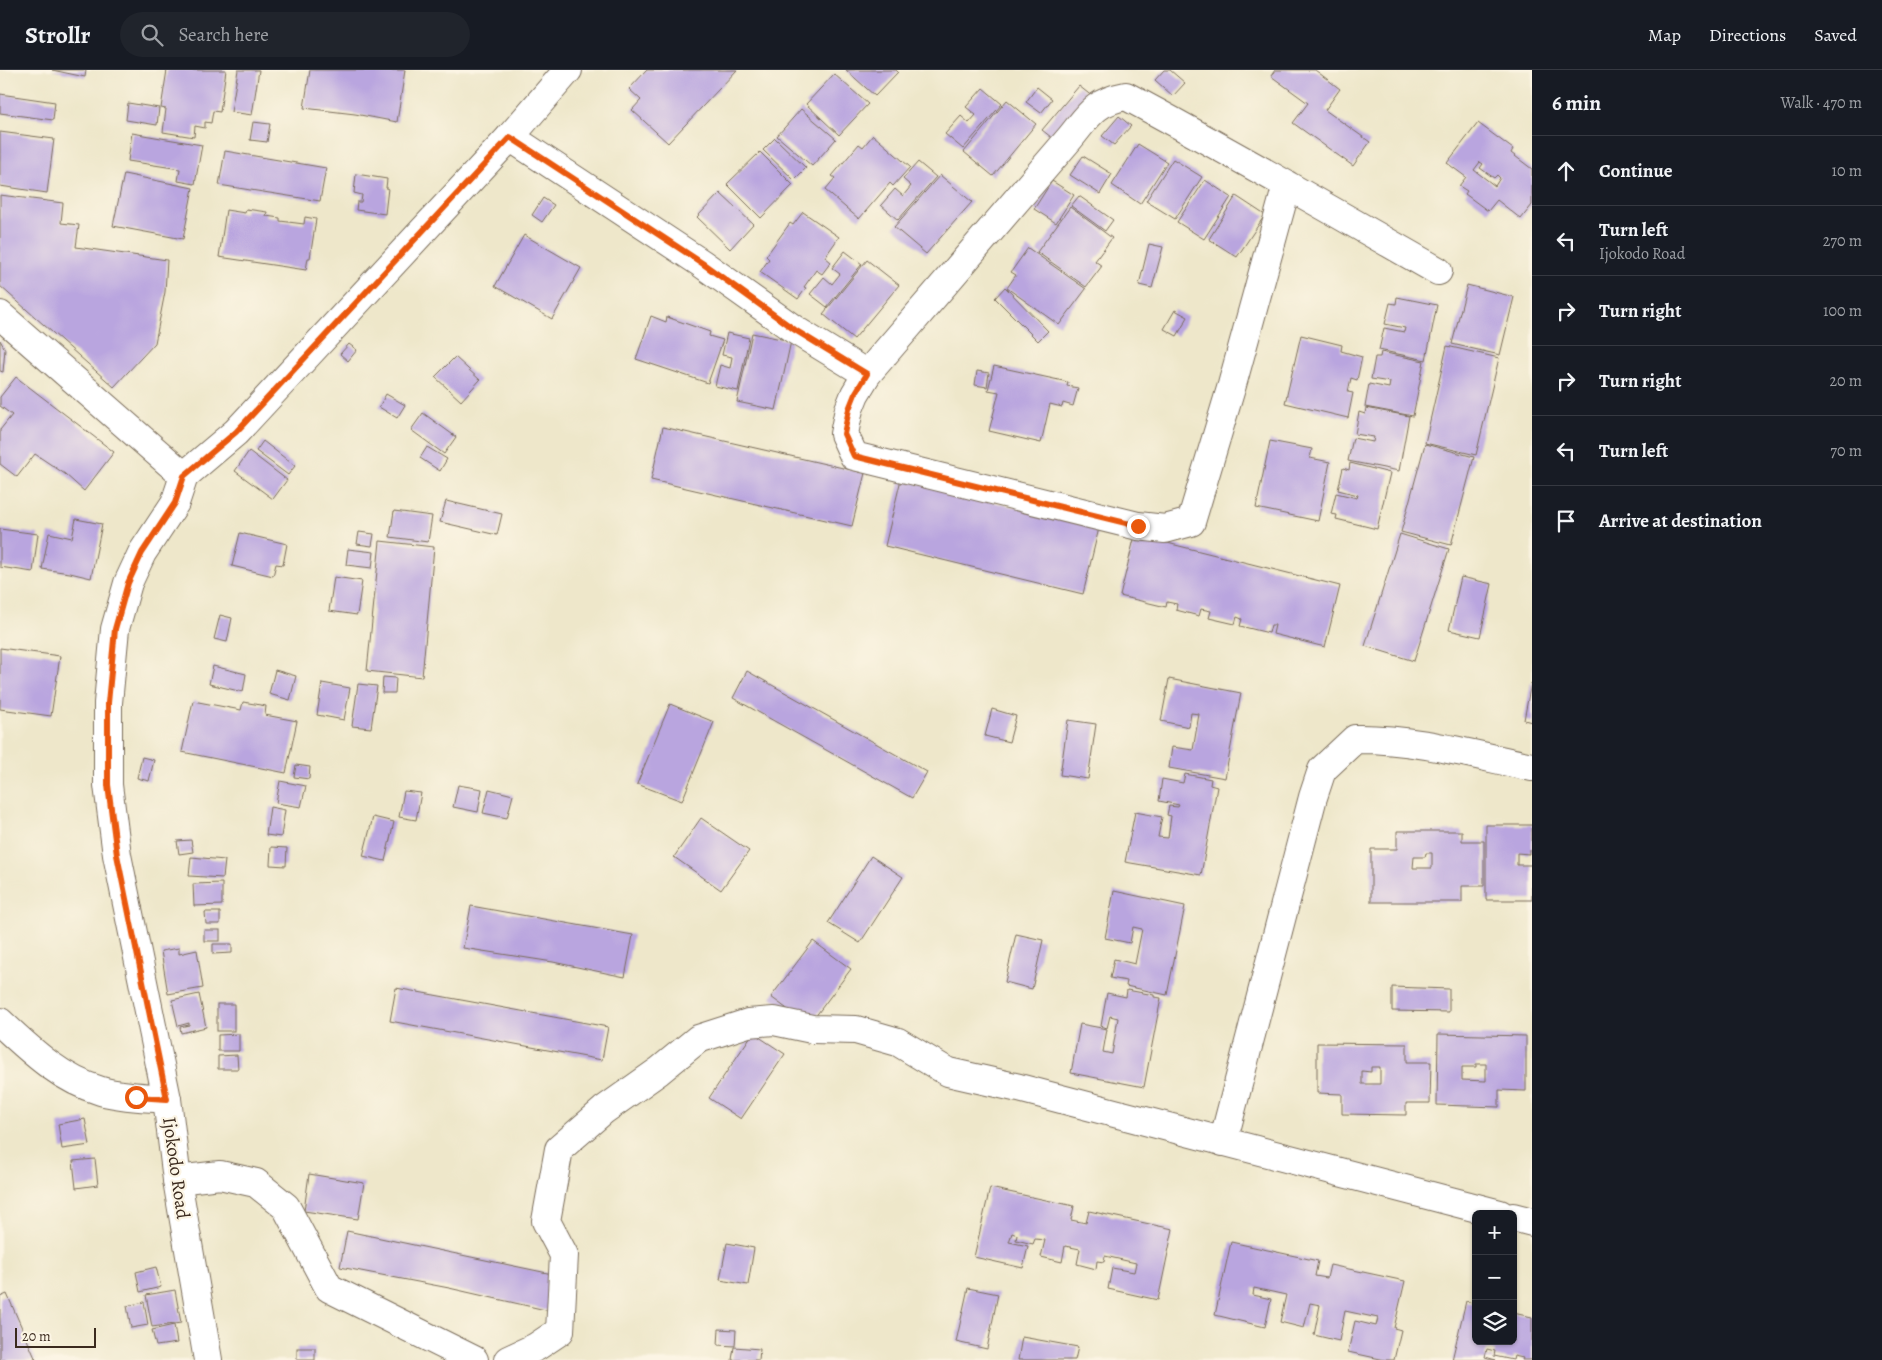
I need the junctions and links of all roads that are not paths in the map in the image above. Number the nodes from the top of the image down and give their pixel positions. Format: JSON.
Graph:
{"nodes":[{"id":1,"x":568,"y":70,"type":"edge"},
{"id":2,"x":510,"y":137,"type":"junction"},
{"id":3,"x":1287,"y":185,"type":"junction"},
{"id":4,"x":1438,"y":271,"type":"dead end"},
{"id":5,"x":0,"y":315,"type":"edge"},
{"id":6,"x":867,"y":374,"type":"junction"},
{"id":7,"x":184,"y":476,"type":"junction"},
{"id":8,"x":1532,"y":767,"type":"edge"},
{"id":9,"x":0,"y":1022,"type":"edge"},
{"id":10,"x":167,"y":1099,"type":"junction"},
{"id":11,"x":1223,"y":1142,"type":"junction"},
{"id":12,"x":177,"y":1180,"type":"junction"},
{"id":13,"x":1485,"y":1210,"type":"edge"},
{"id":14,"x":1517,"y":1218,"type":"edge"},
{"id":15,"x":1532,"y":1222,"type":"edge"},
{"id":16,"x":208,"y":1360,"type":"edge"},
{"id":17,"x":474,"y":1360,"type":"edge"},
{"id":18,"x":508,"y":1360,"type":"edge"}],
"edges":[{"from":1,"to":2,"type":"street"},
{"from":2,"to":6,"type":"street"},
{"from":2,"to":7,"type":"street"},
{"from":3,"to":4,"type":"street"},
{"from":3,"to":6,"type":"street"},
{"from":3,"to":6,"type":"street"},
{"from":5,"to":7,"type":"street"},
{"from":7,"to":10,"type":"street","name":"Ijokodo Road"},
{"from":8,"to":11,"type":"street"},
{"from":9,"to":10,"type":"street"},
{"from":10,"to":12,"type":"street","name":"Ijokodo Road"},
{"from":11,"to":13,"type":"street"},
{"from":11,"to":18,"type":"street"},
{"from":12,"to":16,"type":"street","name":"Ijokodo Road"},
{"from":12,"to":17,"type":"street"},
{"from":14,"to":15,"type":"street"}]}
